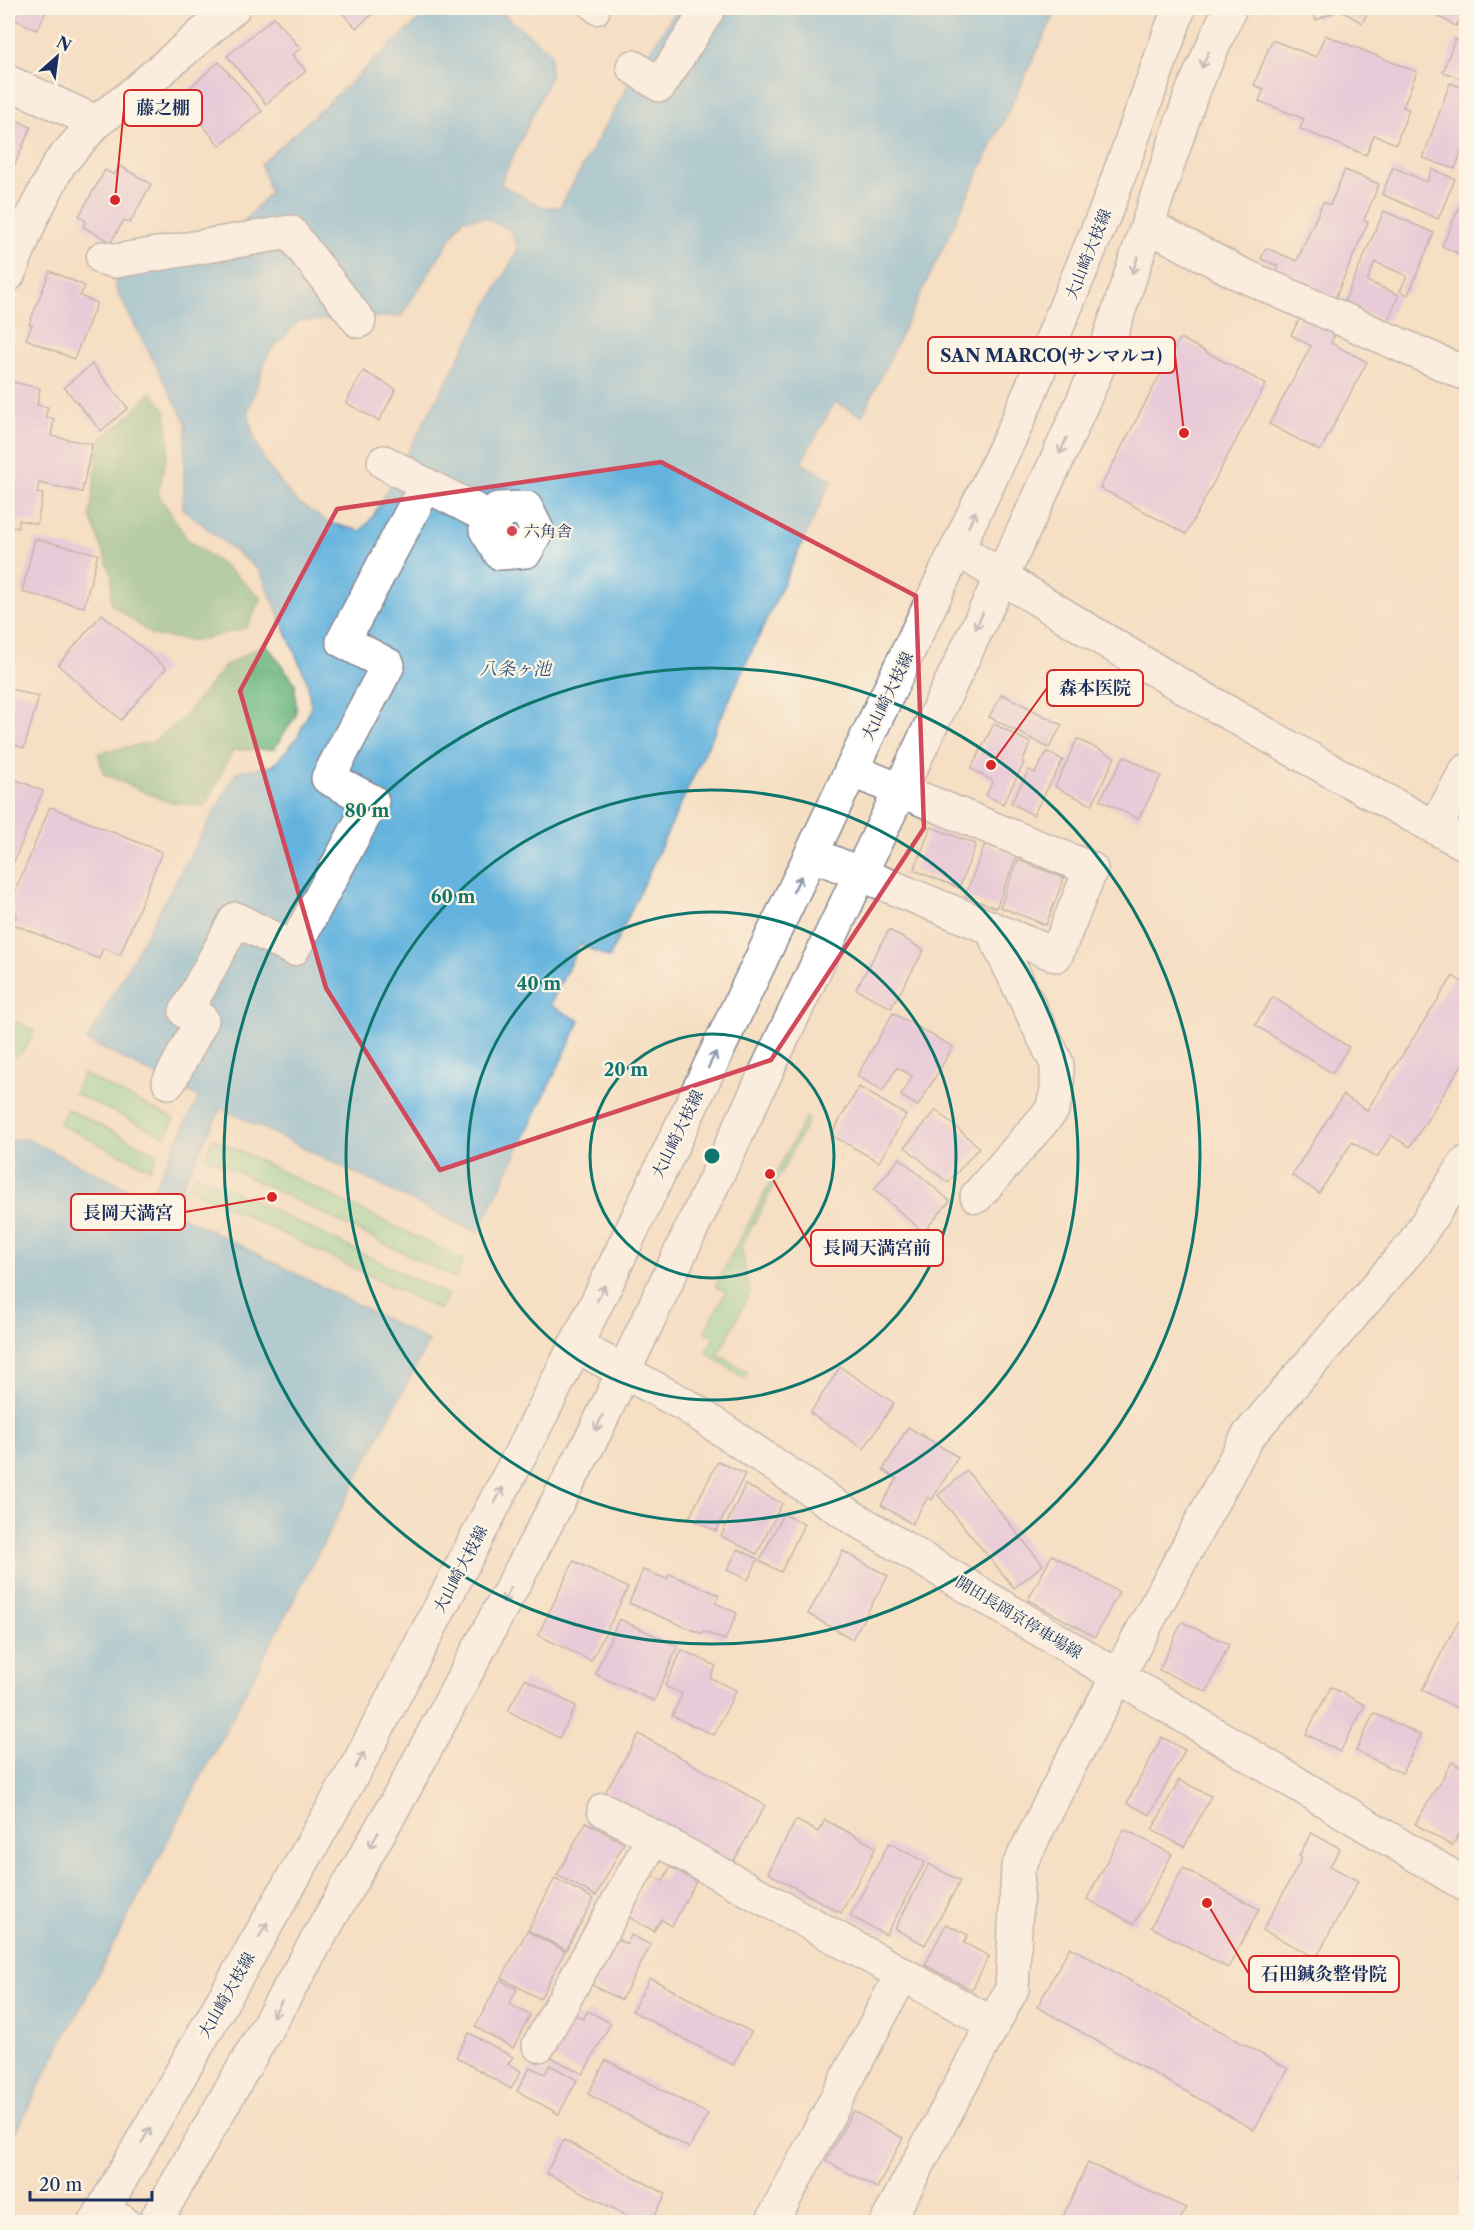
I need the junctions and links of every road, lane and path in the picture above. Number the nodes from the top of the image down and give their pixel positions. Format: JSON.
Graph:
{"nodes":[{"id":1,"x":233,"y":8,"type":"edge"},
{"id":2,"x":709,"y":8,"type":"edge"},
{"id":3,"x":1179,"y":8,"type":"edge"},
{"id":4,"x":1230,"y":8,"type":"edge"},
{"id":5,"x":633,"y":67,"type":"dead end"},
{"id":6,"x":8,"y":82,"type":"edge"},
{"id":7,"x":96,"y":122,"type":"junction"},
{"id":8,"x":1149,"y":226,"type":"junction"},
{"id":9,"x":103,"y":258,"type":"dead end"},
{"id":10,"x":8,"y":275,"type":"edge"},
{"id":11,"x":359,"y":321,"type":"dead end"},
{"id":12,"x":1467,"y":374,"type":"edge"},
{"id":13,"x":384,"y":462,"type":"dead end"},
{"id":14,"x":426,"y":484,"type":"junction"},
{"id":15,"x":494,"y":520,"type":"dead end"},
{"id":16,"x":958,"y":549,"type":"junction"},
{"id":17,"x":1001,"y":576,"type":"junction"},
{"id":18,"x":851,"y":770,"type":"junction"},
{"id":19,"x":1467,"y":771,"type":"edge"},
{"id":20,"x":899,"y":789,"type":"junction"},
{"id":21,"x":1435,"y":827,"type":"junction"},
{"id":22,"x":1467,"y":843,"type":"edge"},
{"id":23,"x":812,"y":854,"type":"junction"},
{"id":24,"x":859,"y":874,"type":"junction"},
{"id":25,"x":991,"y":928,"type":"junction"},
{"id":26,"x":169,"y":1082,"type":"dead end"},
{"id":27,"x":1467,"y":1163,"type":"edge"},
{"id":28,"x":977,"y":1196,"type":"dead end"},
{"id":29,"x":575,"y":1345,"type":"junction"},
{"id":30,"x":622,"y":1370,"type":"junction"},
{"id":31,"x":1119,"y":1677,"type":"junction"},
{"id":32,"x":604,"y":1810,"type":"dead end"},
{"id":33,"x":654,"y":1837,"type":"junction"},
{"id":34,"x":1467,"y":1885,"type":"edge"},
{"id":35,"x":902,"y":1974,"type":"junction"},
{"id":36,"x":993,"y":2024,"type":"junction"},
{"id":37,"x":539,"y":2045,"type":"dead end"},
{"id":38,"x":107,"y":2219,"type":"edge"},
{"id":39,"x":155,"y":2223,"type":"edge"},
{"id":40,"x":772,"y":2223,"type":"edge"},
{"id":41,"x":887,"y":2223,"type":"edge"}],
"edges":[{"from":1,"to":7,"type":"street"},
{"from":2,"to":5,"type":"street"},
{"from":16,"to":3,"type":"street","name":"大山崎大枝線","one_way":true},
{"from":4,"to":8,"type":"street","one_way":true},
{"from":6,"to":7,"type":"street"},
{"from":7,"to":10,"type":"street"},
{"from":8,"to":12,"type":"street"},
{"from":8,"to":17,"type":"street","one_way":true},
{"from":9,"to":11,"type":"street"},
{"from":13,"to":14,"type":"street"},
{"from":14,"to":15,"type":"street"},
{"from":14,"to":26,"type":"street"},
{"from":16,"to":17,"type":"street"},
{"from":16,"to":18,"type":"street","name":"大山崎大枝線"},
{"from":17,"to":20,"type":"street","one_way":true},
{"from":17,"to":21,"type":"street"},
{"from":18,"to":20,"type":"street"},
{"from":18,"to":23,"type":"street","name":"大山崎大枝線"},
{"from":19,"to":21,"type":"street"},
{"from":20,"to":24,"type":"street"},
{"from":20,"to":25,"type":"street"},
{"from":21,"to":22,"type":"street"},
{"from":23,"to":24,"type":"street"},
{"from":29,"to":23,"type":"street","name":"大山崎大枝線","one_way":true},
{"from":24,"to":25,"type":"street"},
{"from":24,"to":30,"type":"street"},
{"from":25,"to":28,"type":"street"},
{"from":27,"to":31,"type":"street"},
{"from":29,"to":30,"type":"street","name":"開田長岡京停車場線"},
{"from":38,"to":29,"type":"street","name":"大山崎大枝線","one_way":true},
{"from":30,"to":31,"type":"street","name":"開田長岡京停車場線"},
{"from":30,"to":39,"type":"street","one_way":true},
{"from":31,"to":34,"type":"street","name":"開田長岡京停車場線"},
{"from":31,"to":36,"type":"street"},
{"from":32,"to":33,"type":"street"},
{"from":33,"to":35,"type":"street"},
{"from":33,"to":37,"type":"street"},
{"from":35,"to":36,"type":"street"},
{"from":35,"to":40,"type":"street"},
{"from":36,"to":41,"type":"street"}]}
